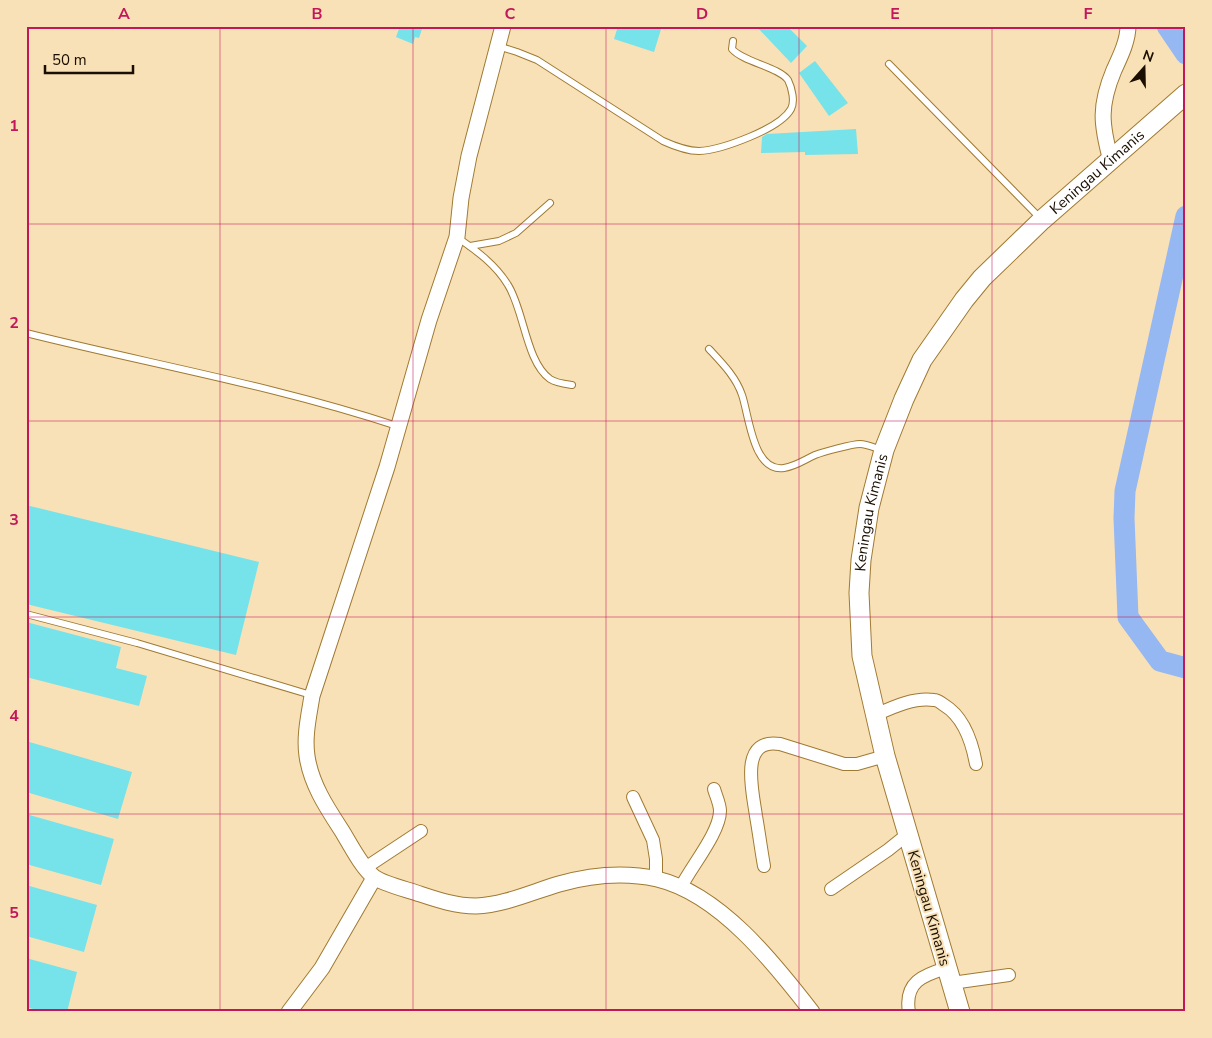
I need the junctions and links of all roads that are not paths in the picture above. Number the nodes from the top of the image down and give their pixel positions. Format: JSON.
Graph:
{"nodes":[{"id":1,"x":503,"y":26,"type":"edge"},
{"id":2,"x":1128,"y":26,"type":"edge"},
{"id":3,"x":733,"y":41,"type":"dead end"},
{"id":4,"x":498,"y":46,"type":"junction"},
{"id":5,"x":889,"y":64,"type":"dead end"},
{"id":6,"x":1186,"y":94,"type":"edge"},
{"id":7,"x":1111,"y":161,"type":"junction"},
{"id":8,"x":550,"y":203,"type":"dead end"},
{"id":9,"x":1042,"y":220,"type":"junction"},
{"id":10,"x":457,"y":237,"type":"junction"},
{"id":11,"x":470,"y":246,"type":"junction"},
{"id":12,"x":26,"y":334,"type":"edge"},
{"id":13,"x":709,"y":349,"type":"dead end"},
{"id":14,"x":572,"y":385,"type":"dead end"},
{"id":15,"x":399,"y":426,"type":"junction"},
{"id":16,"x":884,"y":450,"type":"junction"},
{"id":17,"x":26,"y":614,"type":"edge"},
{"id":18,"x":312,"y":696,"type":"junction"},
{"id":19,"x":875,"y":714,"type":"junction"},
{"id":20,"x":885,"y":756,"type":"junction"},
{"id":21,"x":976,"y":764,"type":"dead end"},
{"id":22,"x":714,"y":788,"type":"dead end"},
{"id":23,"x":633,"y":796,"type":"dead end"},
{"id":24,"x":421,"y":831,"type":"dead end"},
{"id":25,"x":908,"y":834,"type":"junction"},
{"id":26,"x":764,"y":866,"type":"dead end"},
{"id":27,"x":370,"y":873,"type":"junction"},
{"id":28,"x":656,"y":879,"type":"junction"},
{"id":29,"x":681,"y":887,"type":"junction"},
{"id":30,"x":831,"y":889,"type":"dead end"},
{"id":31,"x":1009,"y":975,"type":"dead end"},
{"id":32,"x":949,"y":976,"type":"junction"},
{"id":33,"x":289,"y":1012,"type":"edge"},
{"id":34,"x":812,"y":1012,"type":"edge"},
{"id":35,"x":909,"y":1012,"type":"edge"},
{"id":36,"x":960,"y":1012,"type":"edge"}],
"edges":[{"from":1,"to":4,"type":"street"},
{"from":2,"to":7,"type":"street"},
{"from":3,"to":4,"type":"lane"},
{"from":4,"to":10,"type":"street"},
{"from":5,"to":9,"type":"lane"},
{"from":6,"to":7,"type":"main road","name":"Keningau Kimanis"},
{"from":7,"to":9,"type":"main road","name":"Keningau Kimanis"},
{"from":8,"to":11,"type":"lane"},
{"from":9,"to":16,"type":"main road","name":"Keningau Kimanis"},
{"from":10,"to":11,"type":"lane"},
{"from":10,"to":15,"type":"street"},
{"from":11,"to":14,"type":"lane"},
{"from":12,"to":15,"type":"lane"},
{"from":13,"to":16,"type":"lane"},
{"from":15,"to":18,"type":"street"},
{"from":16,"to":19,"type":"main road","name":"Keningau Kimanis"},
{"from":17,"to":18,"type":"lane"},
{"from":18,"to":27,"type":"street"},
{"from":19,"to":20,"type":"main road","name":"Keningau Kimanis"},
{"from":19,"to":21,"type":"street"},
{"from":20,"to":25,"type":"main road","name":"Keningau Kimanis"},
{"from":20,"to":26,"type":"street"},
{"from":22,"to":29,"type":"street"},
{"from":23,"to":28,"type":"street"},
{"from":24,"to":27,"type":"street"},
{"from":25,"to":30,"type":"street"},
{"from":25,"to":32,"type":"main road","name":"Keningau Kimanis"},
{"from":27,"to":28,"type":"street"},
{"from":27,"to":33,"type":"street"},
{"from":28,"to":29,"type":"street"},
{"from":29,"to":34,"type":"street"},
{"from":31,"to":32,"type":"street"},
{"from":32,"to":35,"type":"street"},
{"from":32,"to":36,"type":"main road","name":"Keningau Kimanis"}]}
